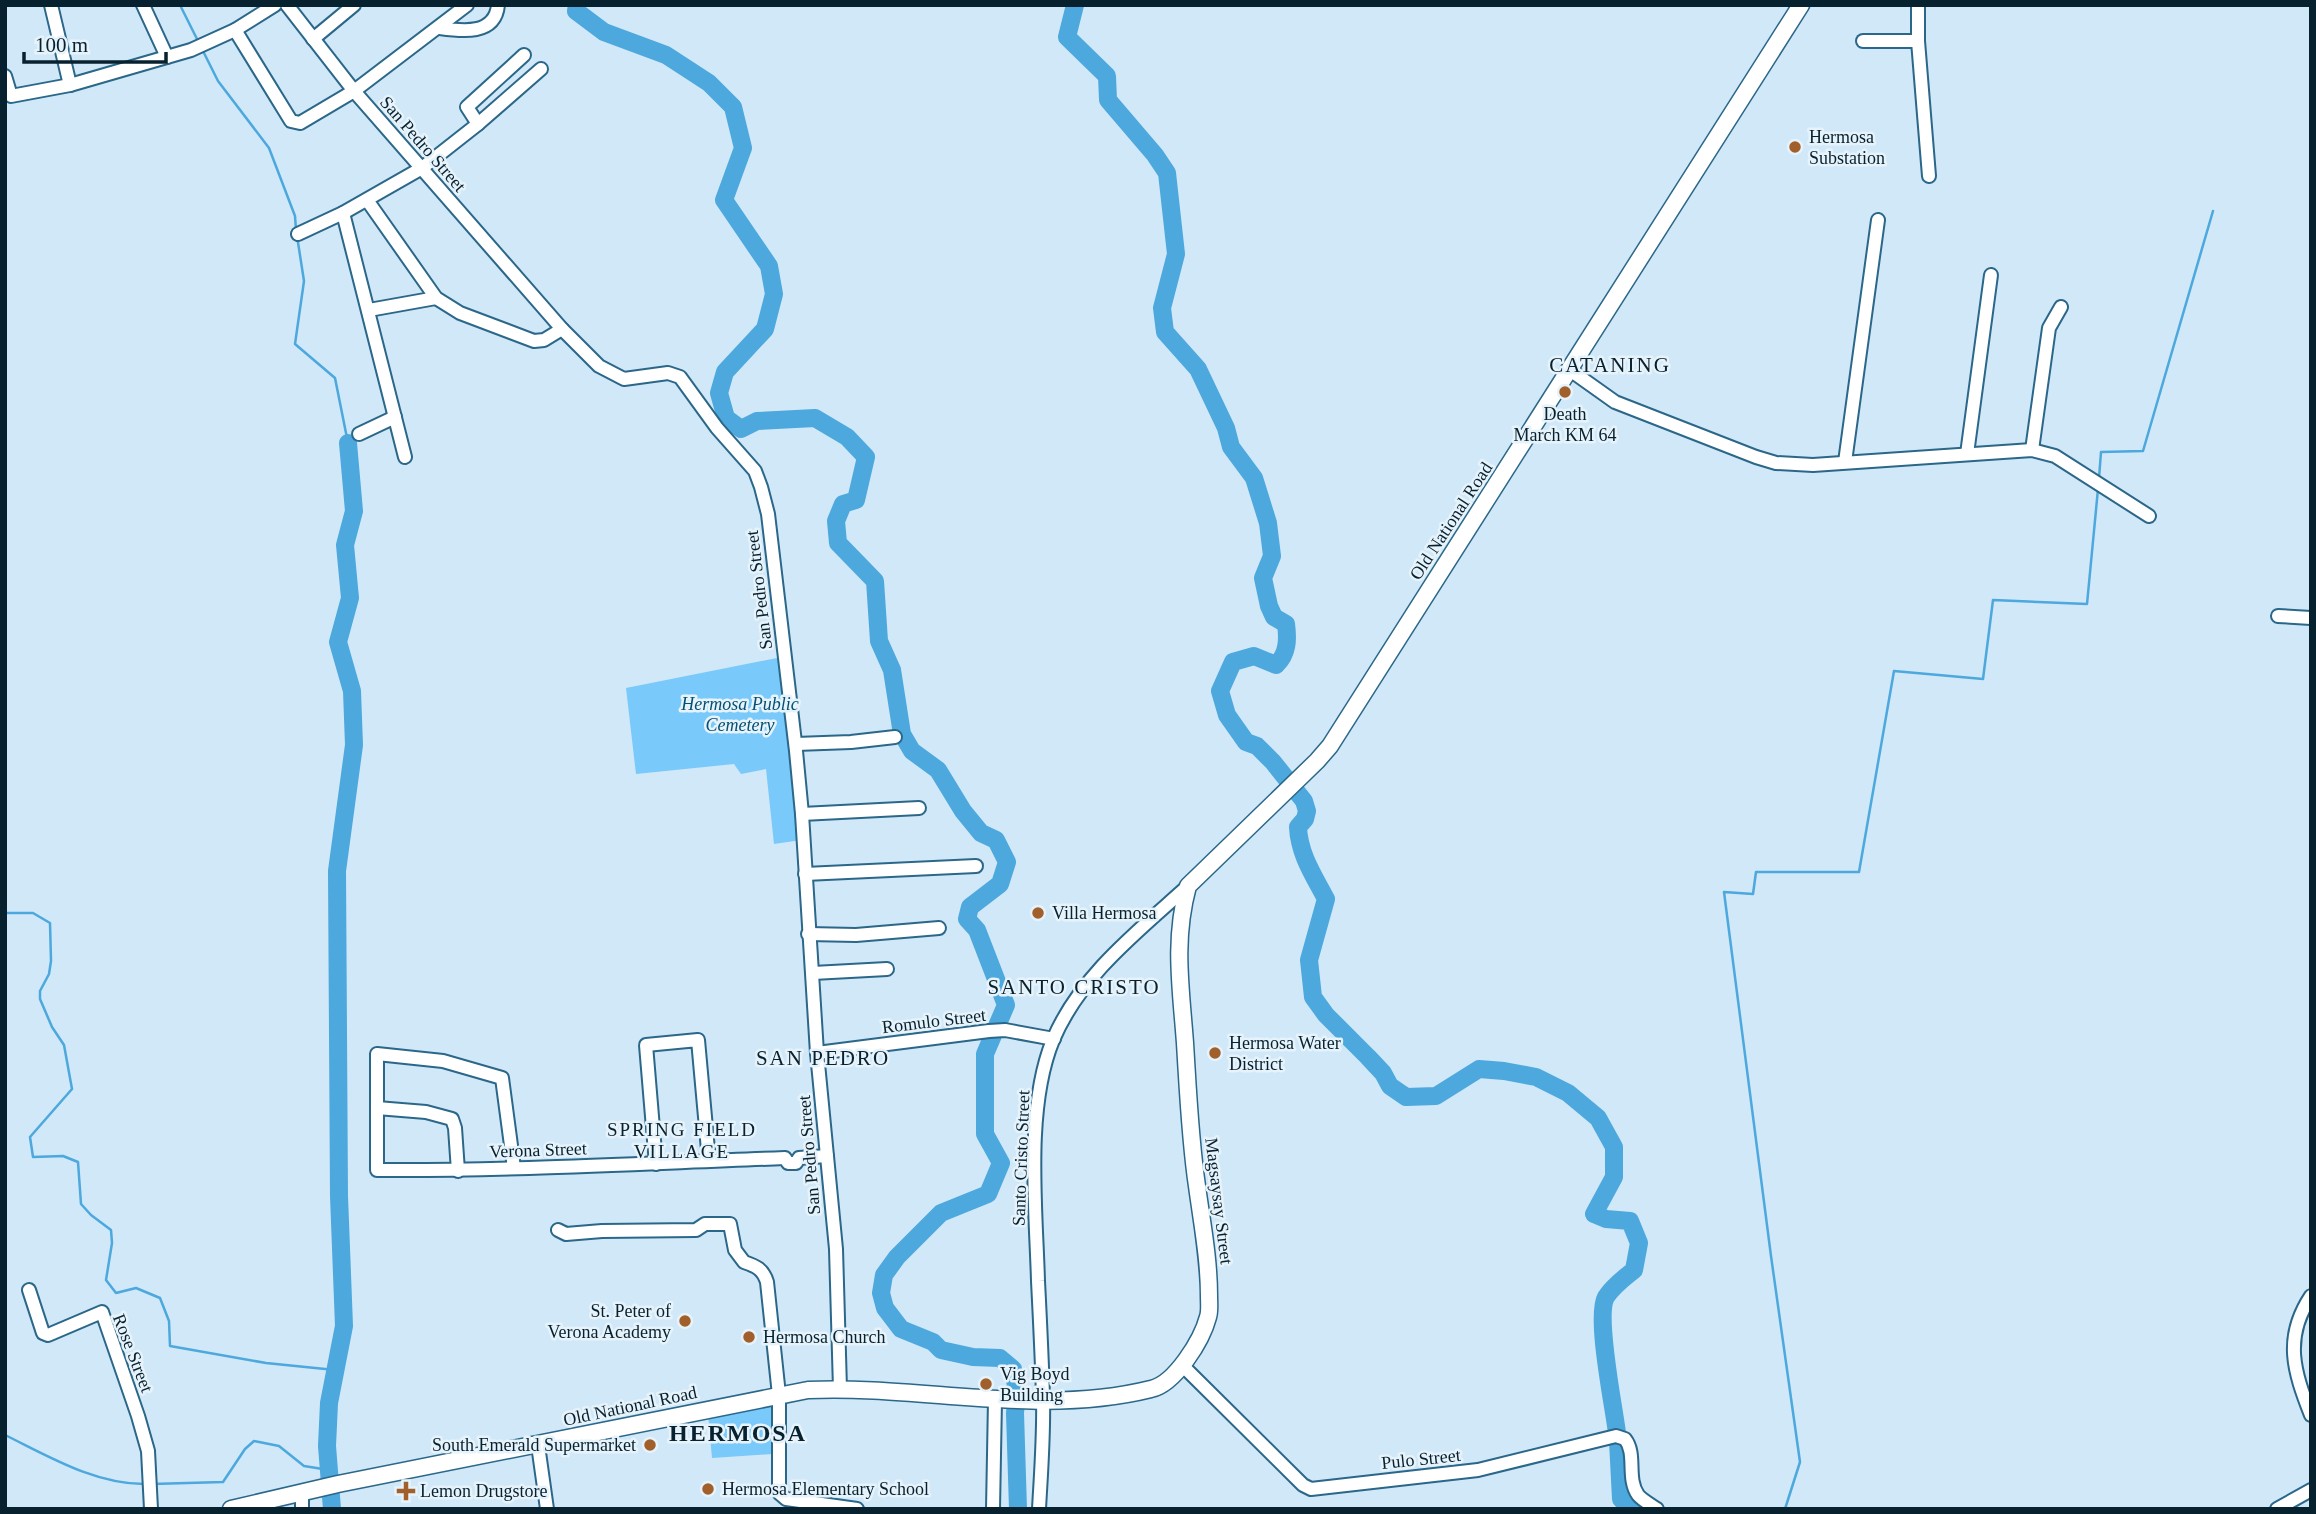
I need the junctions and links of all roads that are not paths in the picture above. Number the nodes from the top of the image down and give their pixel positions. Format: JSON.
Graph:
{"nodes":[{"id":1,"x":51,"y":5,"type":"edge"},
{"id":2,"x":143,"y":5,"type":"edge"},
{"id":3,"x":275,"y":5,"type":"edge"},
{"id":4,"x":287,"y":5,"type":"edge"},
{"id":5,"x":354,"y":5,"type":"edge"},
{"id":6,"x":467,"y":5,"type":"edge"},
{"id":7,"x":498,"y":5,"type":"edge"},
{"id":8,"x":1801,"y":5,"type":"edge"},
{"id":9,"x":1918,"y":5,"type":"edge"},
{"id":10,"x":439,"y":28,"type":"junction"},
{"id":11,"x":235,"y":30,"type":"junction"},
{"id":12,"x":313,"y":39,"type":"junction"},
{"id":13,"x":1863,"y":41,"type":"dead end"},
{"id":14,"x":1918,"y":41,"type":"junction"},
{"id":15,"x":524,"y":55,"type":"dead end"},
{"id":16,"x":167,"y":57,"type":"junction"},
{"id":17,"x":541,"y":69,"type":"dead end"},
{"id":18,"x":5,"y":76,"type":"edge"},
{"id":19,"x":69,"y":85,"type":"junction"},
{"id":20,"x":354,"y":91,"type":"junction"},
{"id":21,"x":478,"y":124,"type":"junction"},
{"id":22,"x":422,"y":168,"type":"junction"},
{"id":23,"x":1929,"y":176,"type":"dead end"},
{"id":24,"x":367,"y":200,"type":"junction"},
{"id":25,"x":342,"y":213,"type":"junction"},
{"id":26,"x":1878,"y":220,"type":"dead end"},
{"id":27,"x":299,"y":234,"type":"dead end"},
{"id":28,"x":1991,"y":275,"type":"dead end"},
{"id":29,"x":436,"y":298,"type":"junction"},
{"id":30,"x":2061,"y":307,"type":"dead end"},
{"id":31,"x":369,"y":310,"type":"junction"},
{"id":32,"x":562,"y":329,"type":"junction"},
{"id":33,"x":1570,"y":370,"type":"junction"},
{"id":34,"x":395,"y":417,"type":"junction"},
{"id":35,"x":359,"y":434,"type":"dead end"},
{"id":36,"x":2032,"y":450,"type":"junction"},
{"id":37,"x":1967,"y":454,"type":"junction"},
{"id":38,"x":405,"y":457,"type":"dead end"},
{"id":39,"x":1845,"y":463,"type":"junction"},
{"id":40,"x":2149,"y":516,"type":"dead end"},
{"id":41,"x":2278,"y":615,"type":"dead end"},
{"id":42,"x":2311,"y":618,"type":"edge"},
{"id":43,"x":895,"y":737,"type":"dead end"},
{"id":44,"x":796,"y":744,"type":"junction"},
{"id":45,"x":919,"y":808,"type":"dead end"},
{"id":46,"x":802,"y":814,"type":"junction"},
{"id":47,"x":976,"y":866,"type":"dead end"},
{"id":48,"x":805,"y":874,"type":"junction"},
{"id":49,"x":1188,"y":886,"type":"junction"},
{"id":50,"x":939,"y":928,"type":"dead end"},
{"id":51,"x":808,"y":934,"type":"junction"},
{"id":52,"x":887,"y":969,"type":"dead end"},
{"id":53,"x":813,"y":973,"type":"junction"},
{"id":54,"x":1054,"y":1038,"type":"junction"},
{"id":55,"x":817,"y":1053,"type":"junction"},
{"id":56,"x":377,"y":1108,"type":"junction"},
{"id":57,"x":827,"y":1156,"type":"junction"},
{"id":58,"x":709,"y":1161,"type":"junction"},
{"id":59,"x":656,"y":1164,"type":"junction"},
{"id":60,"x":514,"y":1168,"type":"junction"},
{"id":61,"x":458,"y":1171,"type":"junction"},
{"id":62,"x":558,"y":1230,"type":"dead end"},
{"id":63,"x":29,"y":1290,"type":"dead end"},
{"id":64,"x":2311,"y":1296,"type":"edge"},
{"id":65,"x":1183,"y":1366,"type":"junction"},
{"id":66,"x":840,"y":1389,"type":"junction"},
{"id":67,"x":779,"y":1395,"type":"junction"},
{"id":68,"x":1009,"y":1400,"type":"junction"},
{"id":69,"x":1043,"y":1400,"type":"junction"},
{"id":70,"x":2311,"y":1415,"type":"edge"},
{"id":71,"x":538,"y":1445,"type":"junction"},
{"id":72,"x":2311,"y":1490,"type":"edge"},
{"id":73,"x":302,"y":1500,"type":"edge"},
{"id":74,"x":840,"y":1507,"type":"edge"},
{"id":75,"x":151,"y":1509,"type":"edge"},
{"id":76,"x":231,"y":1509,"type":"edge"},
{"id":77,"x":547,"y":1509,"type":"edge"},
{"id":78,"x":857,"y":1509,"type":"edge"},
{"id":79,"x":993,"y":1509,"type":"edge"},
{"id":80,"x":1040,"y":1509,"type":"edge"},
{"id":81,"x":1657,"y":1509,"type":"edge"},
{"id":82,"x":2277,"y":1509,"type":"edge"}],
"edges":[{"from":1,"to":19,"type":"street"},
{"from":2,"to":16,"type":"street"},
{"from":3,"to":11,"type":"street"},
{"from":4,"to":12,"type":"street","name":"San Pedro Street"},
{"from":5,"to":12,"type":"street"},
{"from":6,"to":10,"type":"street"},
{"from":7,"to":10,"type":"street"},
{"from":8,"to":33,"type":"main road","name":"Old National Road"},
{"from":9,"to":14,"type":"street"},
{"from":10,"to":20,"type":"street"},
{"from":11,"to":16,"type":"street"},
{"from":11,"to":20,"type":"street"},
{"from":12,"to":20,"type":"street","name":"San Pedro Street"},
{"from":13,"to":14,"type":"street"},
{"from":14,"to":23,"type":"street"},
{"from":15,"to":21,"type":"street"},
{"from":16,"to":19,"type":"street"},
{"from":17,"to":21,"type":"street"},
{"from":18,"to":19,"type":"street"},
{"from":20,"to":22,"type":"street","name":"San Pedro Street"},
{"from":21,"to":22,"type":"street"},
{"from":22,"to":24,"type":"street"},
{"from":22,"to":32,"type":"street","name":"San Pedro Street"},
{"from":24,"to":25,"type":"street"},
{"from":24,"to":29,"type":"street"},
{"from":25,"to":27,"type":"street"},
{"from":25,"to":31,"type":"street"},
{"from":26,"to":39,"type":"street"},
{"from":28,"to":37,"type":"street"},
{"from":29,"to":31,"type":"street"},
{"from":29,"to":32,"type":"street"},
{"from":30,"to":36,"type":"street"},
{"from":31,"to":34,"type":"street"},
{"from":32,"to":44,"type":"street","name":"San Pedro Street"},
{"from":33,"to":39,"type":"street"},
{"from":33,"to":49,"type":"main road","name":"Old National Road"},
{"from":34,"to":35,"type":"street"},
{"from":34,"to":38,"type":"street"},
{"from":36,"to":37,"type":"street"},
{"from":36,"to":40,"type":"street"},
{"from":37,"to":39,"type":"street"},
{"from":41,"to":42,"type":"street"},
{"from":43,"to":44,"type":"street"},
{"from":44,"to":46,"type":"street","name":"San Pedro Street"},
{"from":45,"to":46,"type":"street"},
{"from":46,"to":48,"type":"street","name":"San Pedro Street"},
{"from":47,"to":48,"type":"street"},
{"from":48,"to":51,"type":"street","name":"San Pedro Street"},
{"from":49,"to":54,"type":"street","name":"Santo Cristo Street"},
{"from":49,"to":65,"type":"main road","name":"Magsaysay Street"},
{"from":50,"to":51,"type":"street"},
{"from":51,"to":53,"type":"street","name":"San Pedro Street"},
{"from":52,"to":53,"type":"street"},
{"from":53,"to":55,"type":"street","name":"San Pedro Street"},
{"from":54,"to":55,"type":"street","name":"Romulo Street"},
{"from":54,"to":69,"type":"street","name":"Santo Cristo Street"},
{"from":55,"to":57,"type":"street","name":"San Pedro Street"},
{"from":56,"to":60,"type":"street"},
{"from":56,"to":61,"type":"street"},
{"from":56,"to":61,"type":"street","name":"Verona Street"},
{"from":57,"to":58,"type":"street","name":"Verona Street"},
{"from":57,"to":66,"type":"street","name":"San Pedro Street"},
{"from":58,"to":59,"type":"street","name":"Verona Street"},
{"from":58,"to":59,"type":"street"},
{"from":59,"to":60,"type":"street","name":"Verona Street"},
{"from":60,"to":61,"type":"street","name":"Verona Street"},
{"from":62,"to":67,"type":"street"},
{"from":63,"to":75,"type":"street","name":"Rose Street"},
{"from":64,"to":70,"type":"street"},
{"from":65,"to":69,"type":"main road","name":"Magsaysay Street"},
{"from":65,"to":81,"type":"street","name":"Pulo Street"},
{"from":66,"to":67,"type":"main road","name":"Old National Road"},
{"from":66,"to":68,"type":"main road","name":"Old National Road"},
{"from":67,"to":71,"type":"main road","name":"Old National Road"},
{"from":67,"to":74,"type":"street"},
{"from":68,"to":69,"type":"main road","name":"Old National Road"},
{"from":68,"to":79,"type":"street"},
{"from":69,"to":80,"type":"street","name":"Santo Cristo Street"},
{"from":71,"to":73,"type":"main road","name":"Old National Road"},
{"from":71,"to":77,"type":"street"},
{"from":72,"to":82,"type":"street"},
{"from":73,"to":76,"type":"main road","name":"Old National Road"},
{"from":74,"to":78,"type":"street"}]}
